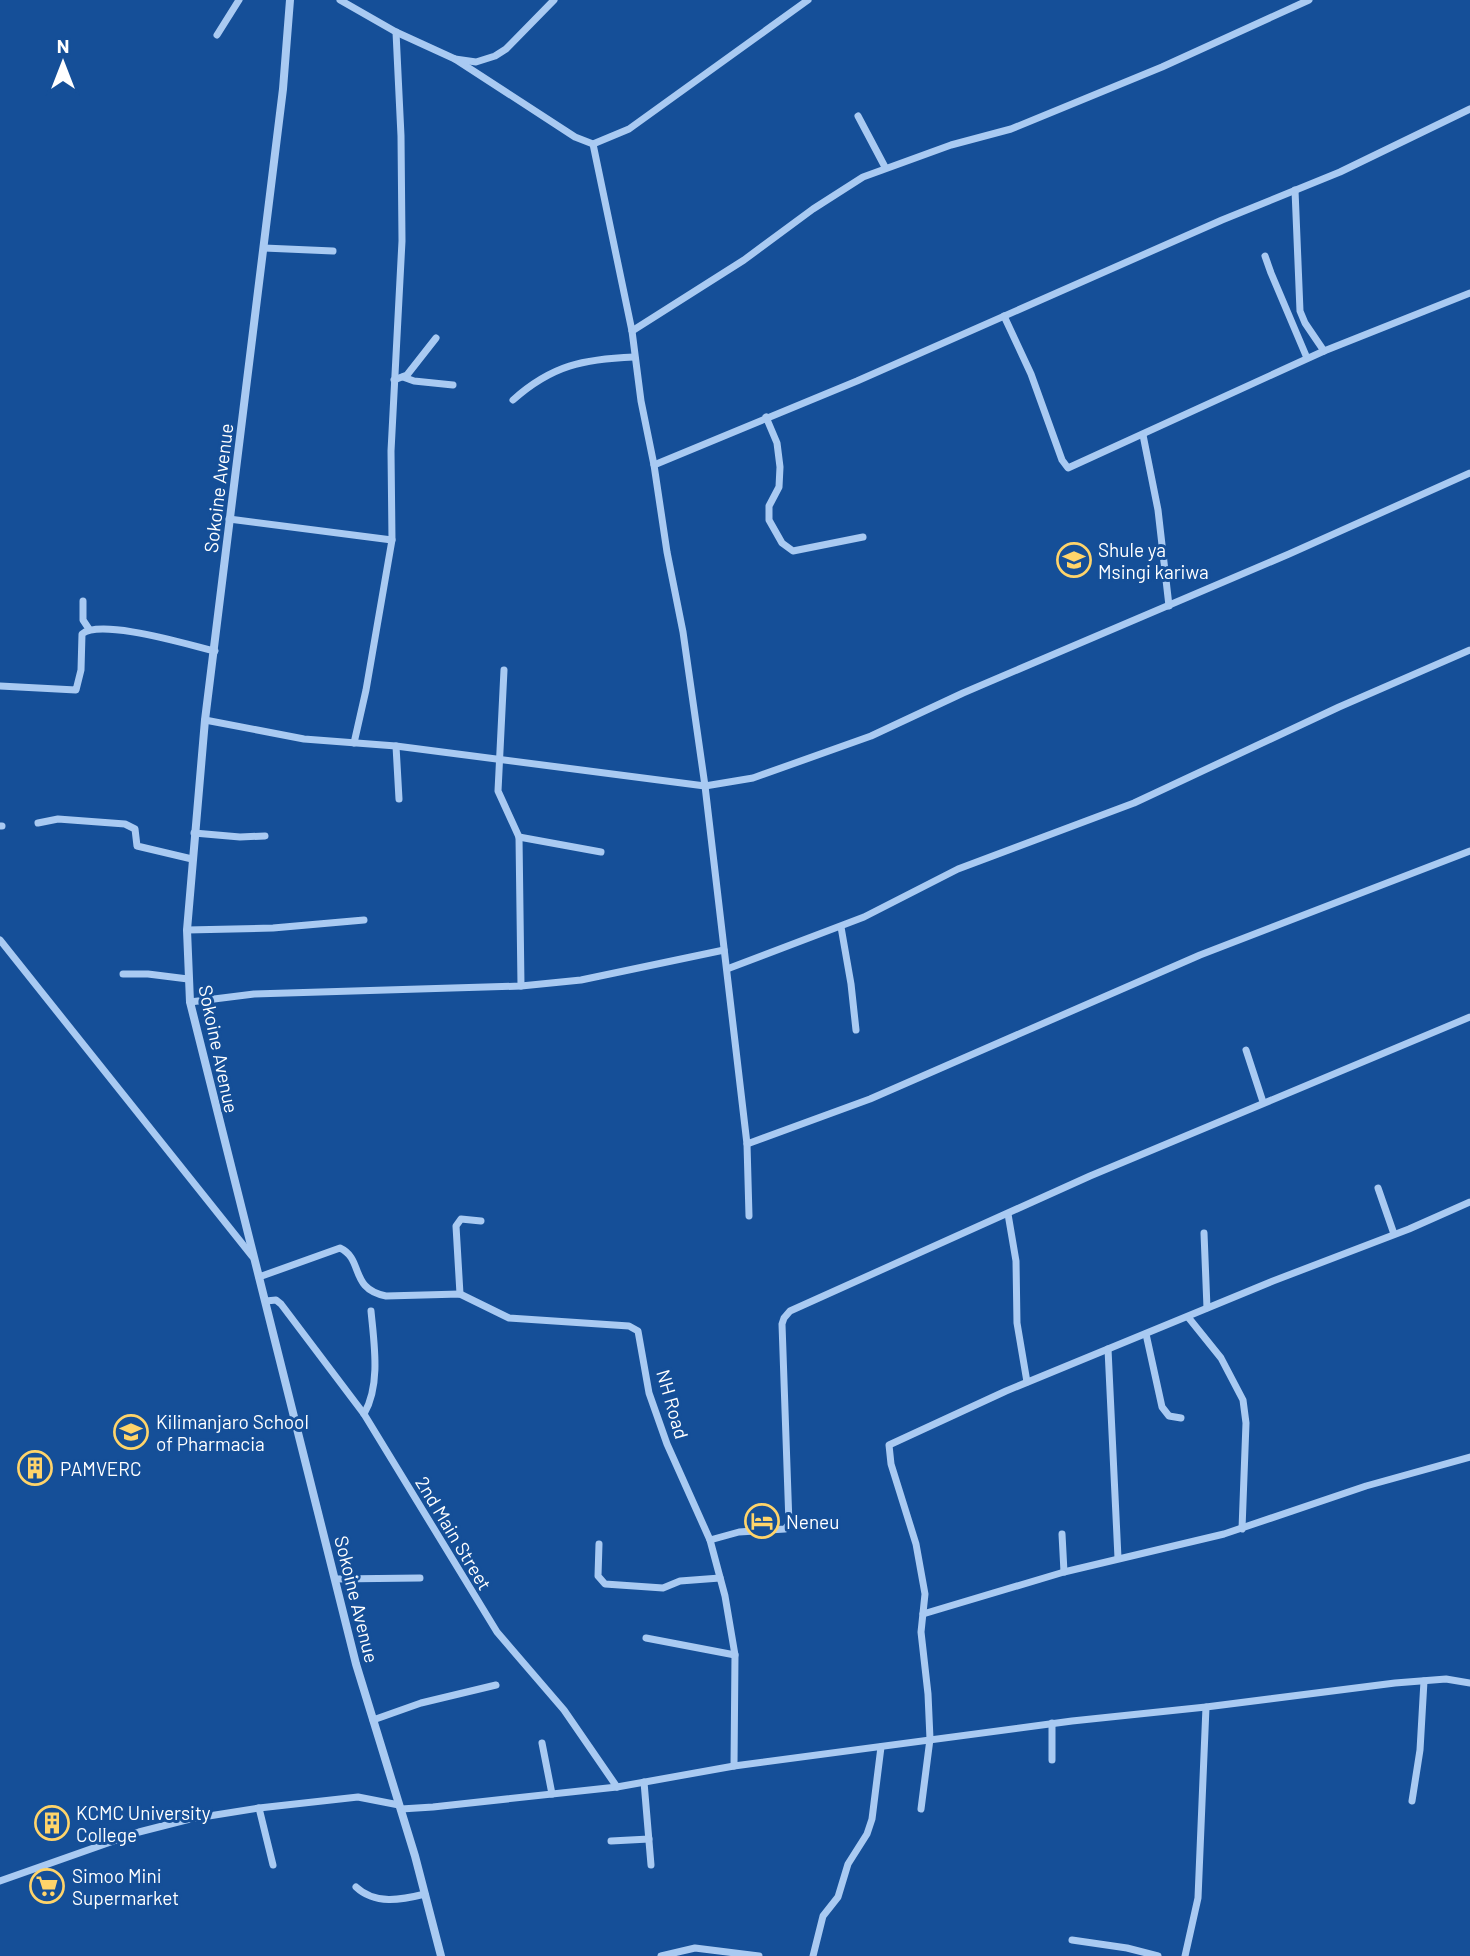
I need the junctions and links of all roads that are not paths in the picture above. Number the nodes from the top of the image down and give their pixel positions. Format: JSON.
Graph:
{"nodes":[{"id":1,"x":239,"y":0,"type":"edge"},
{"id":2,"x":290,"y":0,"type":"edge"},
{"id":3,"x":340,"y":0,"type":"edge"},
{"id":4,"x":554,"y":0,"type":"edge"},
{"id":5,"x":808,"y":0,"type":"edge"},
{"id":6,"x":1309,"y":0,"type":"edge"},
{"id":7,"x":396,"y":32,"type":"junction"},
{"id":8,"x":217,"y":36,"type":"dead end"},
{"id":9,"x":455,"y":60,"type":"junction"},
{"id":10,"x":1470,"y":109,"type":"edge"},
{"id":11,"x":858,"y":116,"type":"dead end"},
{"id":12,"x":593,"y":144,"type":"junction"},
{"id":13,"x":885,"y":167,"type":"junction"},
{"id":14,"x":1296,"y":190,"type":"junction"},
{"id":15,"x":264,"y":248,"type":"junction"},
{"id":16,"x":333,"y":251,"type":"dead end"},
{"id":17,"x":1265,"y":256,"type":"dead end"},
{"id":18,"x":1470,"y":293,"type":"edge"},
{"id":19,"x":1004,"y":316,"type":"junction"},
{"id":20,"x":632,"y":331,"type":"junction"},
{"id":21,"x":436,"y":338,"type":"dead end"},
{"id":22,"x":1324,"y":351,"type":"junction"},
{"id":23,"x":634,"y":357,"type":"junction"},
{"id":24,"x":1307,"y":358,"type":"junction"},
{"id":25,"x":398,"y":379,"type":"junction"},
{"id":26,"x":453,"y":385,"type":"dead end"},
{"id":27,"x":513,"y":400,"type":"dead end"},
{"id":28,"x":766,"y":417,"type":"junction"},
{"id":29,"x":1143,"y":435,"type":"junction"},
{"id":30,"x":654,"y":465,"type":"junction"},
{"id":31,"x":1470,"y":473,"type":"edge"},
{"id":32,"x":229,"y":519,"type":"junction"},
{"id":33,"x":863,"y":537,"type":"dead end"},
{"id":34,"x":392,"y":540,"type":"junction"},
{"id":35,"x":83,"y":601,"type":"dead end"},
{"id":36,"x":1169,"y":606,"type":"junction"},
{"id":37,"x":89,"y":629,"type":"junction"},
{"id":38,"x":1470,"y":650,"type":"edge"},
{"id":39,"x":215,"y":652,"type":"junction"},
{"id":40,"x":504,"y":670,"type":"dead end"},
{"id":41,"x":0,"y":686,"type":"edge"},
{"id":42,"x":205,"y":720,"type":"junction"},
{"id":43,"x":354,"y":743,"type":"junction"},
{"id":44,"x":396,"y":746,"type":"junction"},
{"id":45,"x":499,"y":761,"type":"junction"},
{"id":46,"x":705,"y":786,"type":"junction"},
{"id":47,"x":399,"y":799,"type":"dead end"},
{"id":48,"x":38,"y":823,"type":"dead end"},
{"id":49,"x":194,"y":833,"type":"junction"},
{"id":50,"x":265,"y":836,"type":"dead end"},
{"id":51,"x":519,"y":837,"type":"junction"},
{"id":52,"x":1470,"y":851,"type":"edge"},
{"id":53,"x":601,"y":852,"type":"dead end"},
{"id":54,"x":192,"y":859,"type":"junction"},
{"id":55,"x":364,"y":920,"type":"dead end"},
{"id":56,"x":841,"y":927,"type":"junction"},
{"id":57,"x":187,"y":930,"type":"junction"},
{"id":58,"x":0,"y":940,"type":"edge"},
{"id":59,"x":724,"y":950,"type":"junction"},
{"id":60,"x":727,"y":969,"type":"junction"},
{"id":61,"x":123,"y":974,"type":"dead end"},
{"id":62,"x":188,"y":979,"type":"junction"},
{"id":63,"x":522,"y":986,"type":"junction"},
{"id":64,"x":190,"y":1002,"type":"junction"},
{"id":65,"x":1470,"y":1017,"type":"edge"},
{"id":66,"x":856,"y":1030,"type":"dead end"},
{"id":67,"x":1246,"y":1050,"type":"dead end"},
{"id":68,"x":1263,"y":1102,"type":"junction"},
{"id":69,"x":747,"y":1144,"type":"junction"},
{"id":70,"x":1378,"y":1188,"type":"dead end"},
{"id":71,"x":1470,"y":1202,"type":"edge"},
{"id":72,"x":1008,"y":1214,"type":"junction"},
{"id":73,"x":748,"y":1216,"type":"dead end"},
{"id":74,"x":481,"y":1221,"type":"dead end"},
{"id":75,"x":1204,"y":1233,"type":"dead end"},
{"id":76,"x":1394,"y":1234,"type":"junction"},
{"id":77,"x":252,"y":1256,"type":"junction"},
{"id":78,"x":259,"y":1277,"type":"junction"},
{"id":79,"x":460,"y":1294,"type":"junction"},
{"id":80,"x":266,"y":1301,"type":"junction"},
{"id":81,"x":1207,"y":1308,"type":"junction"},
{"id":82,"x":371,"y":1311,"type":"dead end"},
{"id":83,"x":1188,"y":1317,"type":"junction"},
{"id":84,"x":1146,"y":1334,"type":"junction"},
{"id":85,"x":1108,"y":1349,"type":"junction"},
{"id":86,"x":1027,"y":1382,"type":"junction"},
{"id":87,"x":364,"y":1414,"type":"junction"},
{"id":88,"x":1181,"y":1418,"type":"dead end"},
{"id":89,"x":1470,"y":1457,"type":"edge"},
{"id":90,"x":1242,"y":1529,"type":"junction"},
{"id":91,"x":1062,"y":1534,"type":"dead end"},
{"id":92,"x":710,"y":1540,"type":"junction"},
{"id":93,"x":599,"y":1544,"type":"dead end"},
{"id":94,"x":1118,"y":1558,"type":"junction"},
{"id":95,"x":1065,"y":1572,"type":"junction"},
{"id":96,"x":420,"y":1578,"type":"dead end"},
{"id":97,"x":720,"y":1578,"type":"junction"},
{"id":98,"x":336,"y":1579,"type":"junction"},
{"id":99,"x":923,"y":1614,"type":"junction"},
{"id":100,"x":646,"y":1638,"type":"dead end"},
{"id":101,"x":736,"y":1654,"type":"junction"},
{"id":102,"x":1423,"y":1681,"type":"junction"},
{"id":103,"x":1470,"y":1683,"type":"edge"},
{"id":104,"x":496,"y":1685,"type":"dead end"},
{"id":105,"x":1206,"y":1707,"type":"junction"},
{"id":106,"x":373,"y":1720,"type":"junction"},
{"id":107,"x":1052,"y":1723,"type":"junction"},
{"id":108,"x":930,"y":1739,"type":"junction"},
{"id":109,"x":542,"y":1743,"type":"dead end"},
{"id":110,"x":881,"y":1747,"type":"junction"},
{"id":111,"x":1052,"y":1760,"type":"dead end"},
{"id":112,"x":734,"y":1766,"type":"junction"},
{"id":113,"x":644,"y":1782,"type":"junction"},
{"id":114,"x":617,"y":1787,"type":"junction"},
{"id":115,"x":552,"y":1794,"type":"junction"},
{"id":116,"x":1412,"y":1801,"type":"dead end"},
{"id":117,"x":400,"y":1807,"type":"junction"},
{"id":118,"x":259,"y":1808,"type":"junction"},
{"id":119,"x":920,"y":1809,"type":"dead end"},
{"id":120,"x":649,"y":1839,"type":"junction"},
{"id":121,"x":611,"y":1841,"type":"dead end"},
{"id":122,"x":273,"y":1865,"type":"dead end"},
{"id":123,"x":652,"y":1865,"type":"dead end"},
{"id":124,"x":0,"y":1881,"type":"edge"},
{"id":125,"x":356,"y":1887,"type":"dead end"},
{"id":126,"x":425,"y":1894,"type":"junction"},
{"id":127,"x":1072,"y":1940,"type":"dead end"},
{"id":128,"x":441,"y":1956,"type":"edge"},
{"id":129,"x":661,"y":1956,"type":"edge"},
{"id":130,"x":759,"y":1956,"type":"edge"},
{"id":131,"x":813,"y":1956,"type":"edge"},
{"id":132,"x":1158,"y":1956,"type":"edge"},
{"id":133,"x":1185,"y":1956,"type":"edge"}],
"edges":[{"from":1,"to":8,"type":"street"},
{"from":2,"to":15,"type":"street","name":"Sokoine Avenue"},
{"from":3,"to":7,"type":"street"},
{"from":4,"to":9,"type":"street"},
{"from":5,"to":12,"type":"street"},
{"from":6,"to":13,"type":"street"},
{"from":7,"to":9,"type":"street"},
{"from":7,"to":25,"type":"street"},
{"from":9,"to":12,"type":"street"},
{"from":10,"to":14,"type":"street"},
{"from":11,"to":13,"type":"street"},
{"from":12,"to":20,"type":"street"},
{"from":13,"to":20,"type":"street"},
{"from":14,"to":19,"type":"street"},
{"from":14,"to":22,"type":"street"},
{"from":15,"to":16,"type":"street"},
{"from":15,"to":32,"type":"street","name":"Sokoine Avenue"},
{"from":17,"to":24,"type":"street"},
{"from":18,"to":22,"type":"street"},
{"from":19,"to":28,"type":"street"},
{"from":19,"to":29,"type":"street"},
{"from":20,"to":23,"type":"street"},
{"from":21,"to":25,"type":"street"},
{"from":22,"to":24,"type":"street"},
{"from":23,"to":27,"type":"street"},
{"from":23,"to":30,"type":"street"},
{"from":24,"to":29,"type":"street"},
{"from":25,"to":26,"type":"street"},
{"from":25,"to":34,"type":"street"},
{"from":28,"to":30,"type":"street"},
{"from":28,"to":33,"type":"street"},
{"from":29,"to":36,"type":"street"},
{"from":30,"to":46,"type":"street"},
{"from":31,"to":36,"type":"street"},
{"from":32,"to":34,"type":"street"},
{"from":32,"to":39,"type":"street","name":"Sokoine Avenue"},
{"from":34,"to":43,"type":"street"},
{"from":35,"to":37,"type":"street"},
{"from":36,"to":46,"type":"street"},
{"from":37,"to":39,"type":"street"},
{"from":37,"to":41,"type":"street"},
{"from":38,"to":56,"type":"street"},
{"from":39,"to":42,"type":"street","name":"Sokoine Avenue"},
{"from":40,"to":45,"type":"street"},
{"from":42,"to":43,"type":"street"},
{"from":42,"to":49,"type":"street","name":"Sokoine Avenue"},
{"from":43,"to":44,"type":"street"},
{"from":44,"to":45,"type":"street"},
{"from":44,"to":47,"type":"street"},
{"from":45,"to":46,"type":"street"},
{"from":45,"to":51,"type":"street"},
{"from":46,"to":59,"type":"street"},
{"from":48,"to":54,"type":"street"},
{"from":49,"to":50,"type":"street"},
{"from":49,"to":54,"type":"street","name":"Sokoine Avenue"},
{"from":51,"to":53,"type":"street"},
{"from":51,"to":63,"type":"street"},
{"from":52,"to":69,"type":"street"},
{"from":54,"to":57,"type":"street","name":"Sokoine Avenue"},
{"from":55,"to":57,"type":"street"},
{"from":56,"to":60,"type":"street"},
{"from":56,"to":66,"type":"street"},
{"from":57,"to":62,"type":"street","name":"Sokoine Avenue"},
{"from":58,"to":77,"type":"street"},
{"from":59,"to":60,"type":"street"},
{"from":59,"to":63,"type":"street"},
{"from":60,"to":69,"type":"street"},
{"from":61,"to":62,"type":"street"},
{"from":62,"to":64,"type":"street","name":"Sokoine Avenue"},
{"from":63,"to":64,"type":"street"},
{"from":64,"to":77,"type":"street","name":"Sokoine Avenue"},
{"from":65,"to":68,"type":"street"},
{"from":67,"to":68,"type":"street"},
{"from":68,"to":72,"type":"street"},
{"from":69,"to":73,"type":"street"},
{"from":70,"to":76,"type":"street"},
{"from":71,"to":76,"type":"street"},
{"from":72,"to":86,"type":"street"},
{"from":72,"to":92,"type":"street"},
{"from":74,"to":79,"type":"street"},
{"from":75,"to":81,"type":"street"},
{"from":76,"to":81,"type":"street"},
{"from":77,"to":78,"type":"street","name":"Sokoine Avenue"},
{"from":78,"to":79,"type":"street","name":"NH Road"},
{"from":78,"to":80,"type":"street","name":"Sokoine Avenue"},
{"from":79,"to":92,"type":"street","name":"NH Road"},
{"from":80,"to":87,"type":"street","name":"2nd Main Street"},
{"from":80,"to":98,"type":"street","name":"Sokoine Avenue"},
{"from":81,"to":83,"type":"street"},
{"from":82,"to":87,"type":"street"},
{"from":83,"to":84,"type":"street"},
{"from":83,"to":90,"type":"street"},
{"from":84,"to":85,"type":"street"},
{"from":84,"to":88,"type":"street"},
{"from":85,"to":86,"type":"street"},
{"from":85,"to":94,"type":"street"},
{"from":86,"to":99,"type":"street"},
{"from":87,"to":114,"type":"street","name":"2nd Main Street"},
{"from":89,"to":90,"type":"street"},
{"from":90,"to":94,"type":"street"},
{"from":91,"to":95,"type":"street"},
{"from":92,"to":97,"type":"street","name":"NH Road"},
{"from":93,"to":97,"type":"street"},
{"from":94,"to":95,"type":"street"},
{"from":95,"to":99,"type":"street"},
{"from":96,"to":98,"type":"street"},
{"from":97,"to":101,"type":"street","name":"NH Road"},
{"from":98,"to":106,"type":"street","name":"Sokoine Avenue"},
{"from":99,"to":108,"type":"street"},
{"from":100,"to":101,"type":"street"},
{"from":101,"to":112,"type":"street","name":"NH Road"},
{"from":102,"to":103,"type":"street"},
{"from":102,"to":105,"type":"street"},
{"from":102,"to":116,"type":"street"},
{"from":104,"to":106,"type":"street"},
{"from":105,"to":107,"type":"street"},
{"from":105,"to":133,"type":"street"},
{"from":106,"to":117,"type":"street","name":"Sokoine Avenue"},
{"from":107,"to":108,"type":"street"},
{"from":107,"to":111,"type":"street"},
{"from":108,"to":110,"type":"street"},
{"from":108,"to":119,"type":"street"},
{"from":109,"to":115,"type":"street"},
{"from":110,"to":112,"type":"street"},
{"from":110,"to":131,"type":"street"},
{"from":112,"to":113,"type":"street"},
{"from":113,"to":114,"type":"street"},
{"from":113,"to":120,"type":"street"},
{"from":114,"to":115,"type":"street"},
{"from":115,"to":117,"type":"street"},
{"from":117,"to":118,"type":"street"},
{"from":117,"to":126,"type":"street","name":"Sokoine Avenue"},
{"from":118,"to":122,"type":"street"},
{"from":118,"to":124,"type":"street"},
{"from":120,"to":121,"type":"street"},
{"from":120,"to":123,"type":"street"},
{"from":125,"to":126,"type":"street"},
{"from":126,"to":128,"type":"street","name":"Sokoine Avenue"},
{"from":127,"to":132,"type":"street"},
{"from":129,"to":130,"type":"street"}]}
